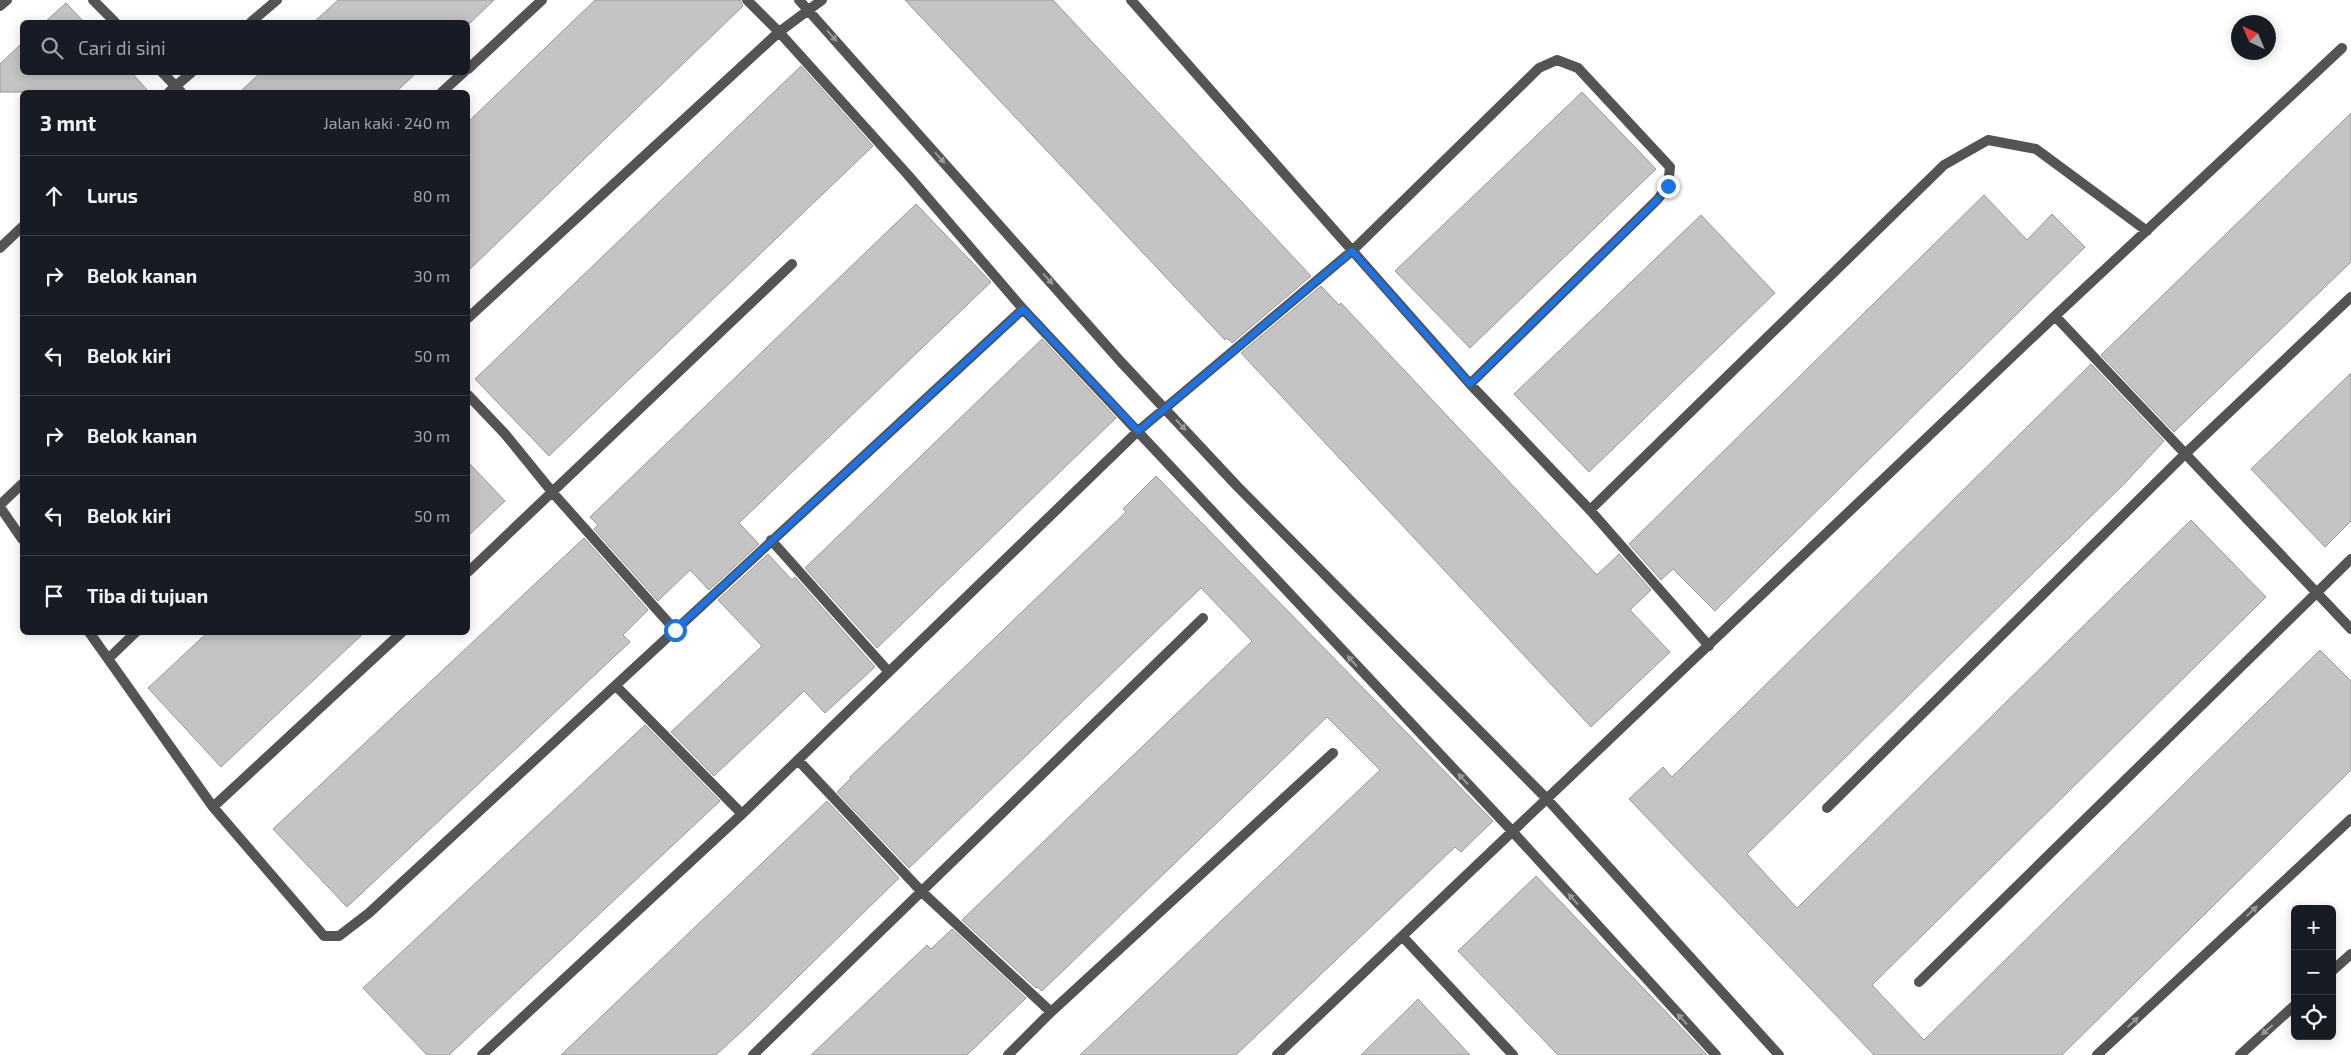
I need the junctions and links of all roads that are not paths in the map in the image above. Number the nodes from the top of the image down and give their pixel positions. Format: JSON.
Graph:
{"nodes":[{"id":1,"x":7,"y":0,"type":"edge"},
{"id":2,"x":93,"y":0,"type":"edge"},
{"id":3,"x":277,"y":0,"type":"edge"},
{"id":4,"x":542,"y":0,"type":"edge"},
{"id":5,"x":747,"y":0,"type":"edge"},
{"id":6,"x":799,"y":0,"type":"edge"},
{"id":7,"x":822,"y":0,"type":"edge"},
{"id":8,"x":1131,"y":0,"type":"edge"},
{"id":9,"x":0,"y":6,"type":"edge"},
{"id":10,"x":809,"y":10,"type":"junction"},
{"id":11,"x":113,"y":20,"type":"edge"},
{"id":12,"x":253,"y":20,"type":"edge"},
{"id":13,"x":779,"y":32,"type":"junction"},
{"id":14,"x":2342,"y":48,"type":"dead end"},
{"id":15,"x":470,"y":67,"type":"edge"},
{"id":16,"x":164,"y":75,"type":"edge"},
{"id":17,"x":189,"y":75,"type":"edge"},
{"id":18,"x":461,"y":75,"type":"edge"},
{"id":19,"x":174,"y":90,"type":"edge"},
{"id":20,"x":176,"y":90,"type":"edge"},
{"id":21,"x":444,"y":90,"type":"edge"},
{"id":22,"x":20,"y":229,"type":"edge"},
{"id":23,"x":2146,"y":231,"type":"junction"},
{"id":24,"x":0,"y":248,"type":"edge"},
{"id":25,"x":1352,"y":251,"type":"junction"},
{"id":26,"x":792,"y":264,"type":"dead end"},
{"id":27,"x":2351,"y":297,"type":"edge"},
{"id":28,"x":1023,"y":309,"type":"junction"},
{"id":29,"x":470,"y":316,"type":"edge"},
{"id":30,"x":2055,"y":316,"type":"junction"},
{"id":31,"x":1470,"y":384,"type":"junction"},
{"id":32,"x":470,"y":397,"type":"edge"},
{"id":33,"x":1164,"y":407,"type":"junction"},
{"id":34,"x":1138,"y":431,"type":"junction"},
{"id":35,"x":2185,"y":454,"type":"junction"},
{"id":36,"x":20,"y":486,"type":"edge"},
{"id":37,"x":553,"y":493,"type":"junction"},
{"id":38,"x":0,"y":506,"type":"edge"},
{"id":39,"x":1590,"y":510,"type":"junction"},
{"id":40,"x":20,"y":536,"type":"edge"},
{"id":41,"x":771,"y":540,"type":"junction"},
{"id":42,"x":2351,"y":559,"type":"edge"},
{"id":43,"x":470,"y":570,"type":"edge"},
{"id":44,"x":2316,"y":592,"type":"junction"},
{"id":45,"x":1203,"y":618,"type":"dead end"},
{"id":46,"x":2351,"y":629,"type":"edge"},
{"id":47,"x":675,"y":630,"type":"junction"},
{"id":48,"x":91,"y":635,"type":"edge"},
{"id":49,"x":133,"y":635,"type":"edge"},
{"id":50,"x":399,"y":635,"type":"edge"},
{"id":51,"x":1709,"y":646,"type":"junction"},
{"id":52,"x":108,"y":659,"type":"junction"},
{"id":53,"x":888,"y":671,"type":"junction"},
{"id":54,"x":616,"y":686,"type":"junction"},
{"id":55,"x":1333,"y":753,"type":"dead end"},
{"id":56,"x":798,"y":760,"type":"junction"},
{"id":57,"x":1547,"y":799,"type":"junction"},
{"id":58,"x":213,"y":807,"type":"junction"},
{"id":59,"x":1826,"y":808,"type":"dead end"},
{"id":60,"x":742,"y":814,"type":"junction"},
{"id":61,"x":2351,"y":819,"type":"edge"},
{"id":62,"x":1512,"y":831,"type":"junction"},
{"id":63,"x":922,"y":892,"type":"junction"},
{"id":64,"x":1403,"y":937,"type":"junction"},
{"id":65,"x":2351,"y":954,"type":"edge"},
{"id":66,"x":2336,"y":967,"type":"edge"},
{"id":67,"x":1919,"y":982,"type":"dead end"},
{"id":68,"x":2291,"y":1009,"type":"edge"},
{"id":69,"x":1051,"y":1012,"type":"junction"},
{"id":70,"x":482,"y":1055,"type":"edge"},
{"id":71,"x":753,"y":1055,"type":"edge"},
{"id":72,"x":1008,"y":1055,"type":"edge"},
{"id":73,"x":1277,"y":1055,"type":"edge"},
{"id":74,"x":1513,"y":1055,"type":"edge"},
{"id":75,"x":1716,"y":1055,"type":"edge"},
{"id":76,"x":1779,"y":1055,"type":"edge"},
{"id":77,"x":2098,"y":1055,"type":"edge"},
{"id":78,"x":2240,"y":1055,"type":"edge"}],
"edges":[{"from":1,"to":9,"type":"street"},
{"from":2,"to":11,"type":"street"},
{"from":3,"to":12,"type":"street"},
{"from":4,"to":15,"type":"street"},
{"from":5,"to":13,"type":"street"},
{"from":6,"to":10,"type":"street"},
{"from":7,"to":10,"type":"street"},
{"from":8,"to":25,"type":"street"},
{"from":10,"to":13,"type":"street"},
{"from":10,"to":33,"type":"street","one_way":true},
{"from":13,"to":28,"type":"street"},
{"from":13,"to":29,"type":"street"},
{"from":14,"to":23,"type":"street"},
{"from":16,"to":19,"type":"street"},
{"from":17,"to":20,"type":"street"},
{"from":18,"to":21,"type":"street"},
{"from":22,"to":24,"type":"street"},
{"from":23,"to":30,"type":"street"},
{"from":23,"to":39,"type":"street"},
{"from":25,"to":31,"type":"street"},
{"from":25,"to":31,"type":"street"},
{"from":25,"to":33,"type":"street"},
{"from":26,"to":37,"type":"street"},
{"from":27,"to":35,"type":"street"},
{"from":28,"to":34,"type":"street"},
{"from":28,"to":41,"type":"street"},
{"from":30,"to":35,"type":"street"},
{"from":30,"to":51,"type":"street"},
{"from":31,"to":39,"type":"street"},
{"from":32,"to":37,"type":"street"},
{"from":33,"to":34,"type":"street"},
{"from":33,"to":57,"type":"street","one_way":true},
{"from":34,"to":53,"type":"street"},
{"from":62,"to":34,"type":"street","one_way":true},
{"from":35,"to":44,"type":"street"},
{"from":35,"to":59,"type":"street"},
{"from":36,"to":38,"type":"street"},
{"from":37,"to":43,"type":"street"},
{"from":37,"to":47,"type":"street"},
{"from":38,"to":40,"type":"street"},
{"from":39,"to":51,"type":"street"},
{"from":41,"to":47,"type":"street"},
{"from":41,"to":53,"type":"street"},
{"from":42,"to":44,"type":"street"},
{"from":44,"to":46,"type":"street"},
{"from":44,"to":67,"type":"street"},
{"from":45,"to":63,"type":"street"},
{"from":47,"to":54,"type":"street"},
{"from":48,"to":52,"type":"street"},
{"from":49,"to":52,"type":"street"},
{"from":50,"to":58,"type":"street"},
{"from":51,"to":57,"type":"street"},
{"from":52,"to":58,"type":"street"},
{"from":53,"to":56,"type":"street"},
{"from":54,"to":58,"type":"street"},
{"from":54,"to":60,"type":"street"},
{"from":55,"to":69,"type":"street"},
{"from":56,"to":60,"type":"street"},
{"from":56,"to":63,"type":"street"},
{"from":57,"to":62,"type":"street"},
{"from":57,"to":76,"type":"street"},
{"from":60,"to":70,"type":"street"},
{"from":77,"to":61,"type":"street","one_way":true},
{"from":62,"to":64,"type":"street"},
{"from":75,"to":62,"type":"street","one_way":true},
{"from":63,"to":69,"type":"street"},
{"from":63,"to":71,"type":"street"},
{"from":64,"to":73,"type":"street"},
{"from":64,"to":74,"type":"street"},
{"from":65,"to":66,"type":"street"},
{"from":68,"to":78,"type":"street","one_way":true},
{"from":69,"to":72,"type":"street"}]}
